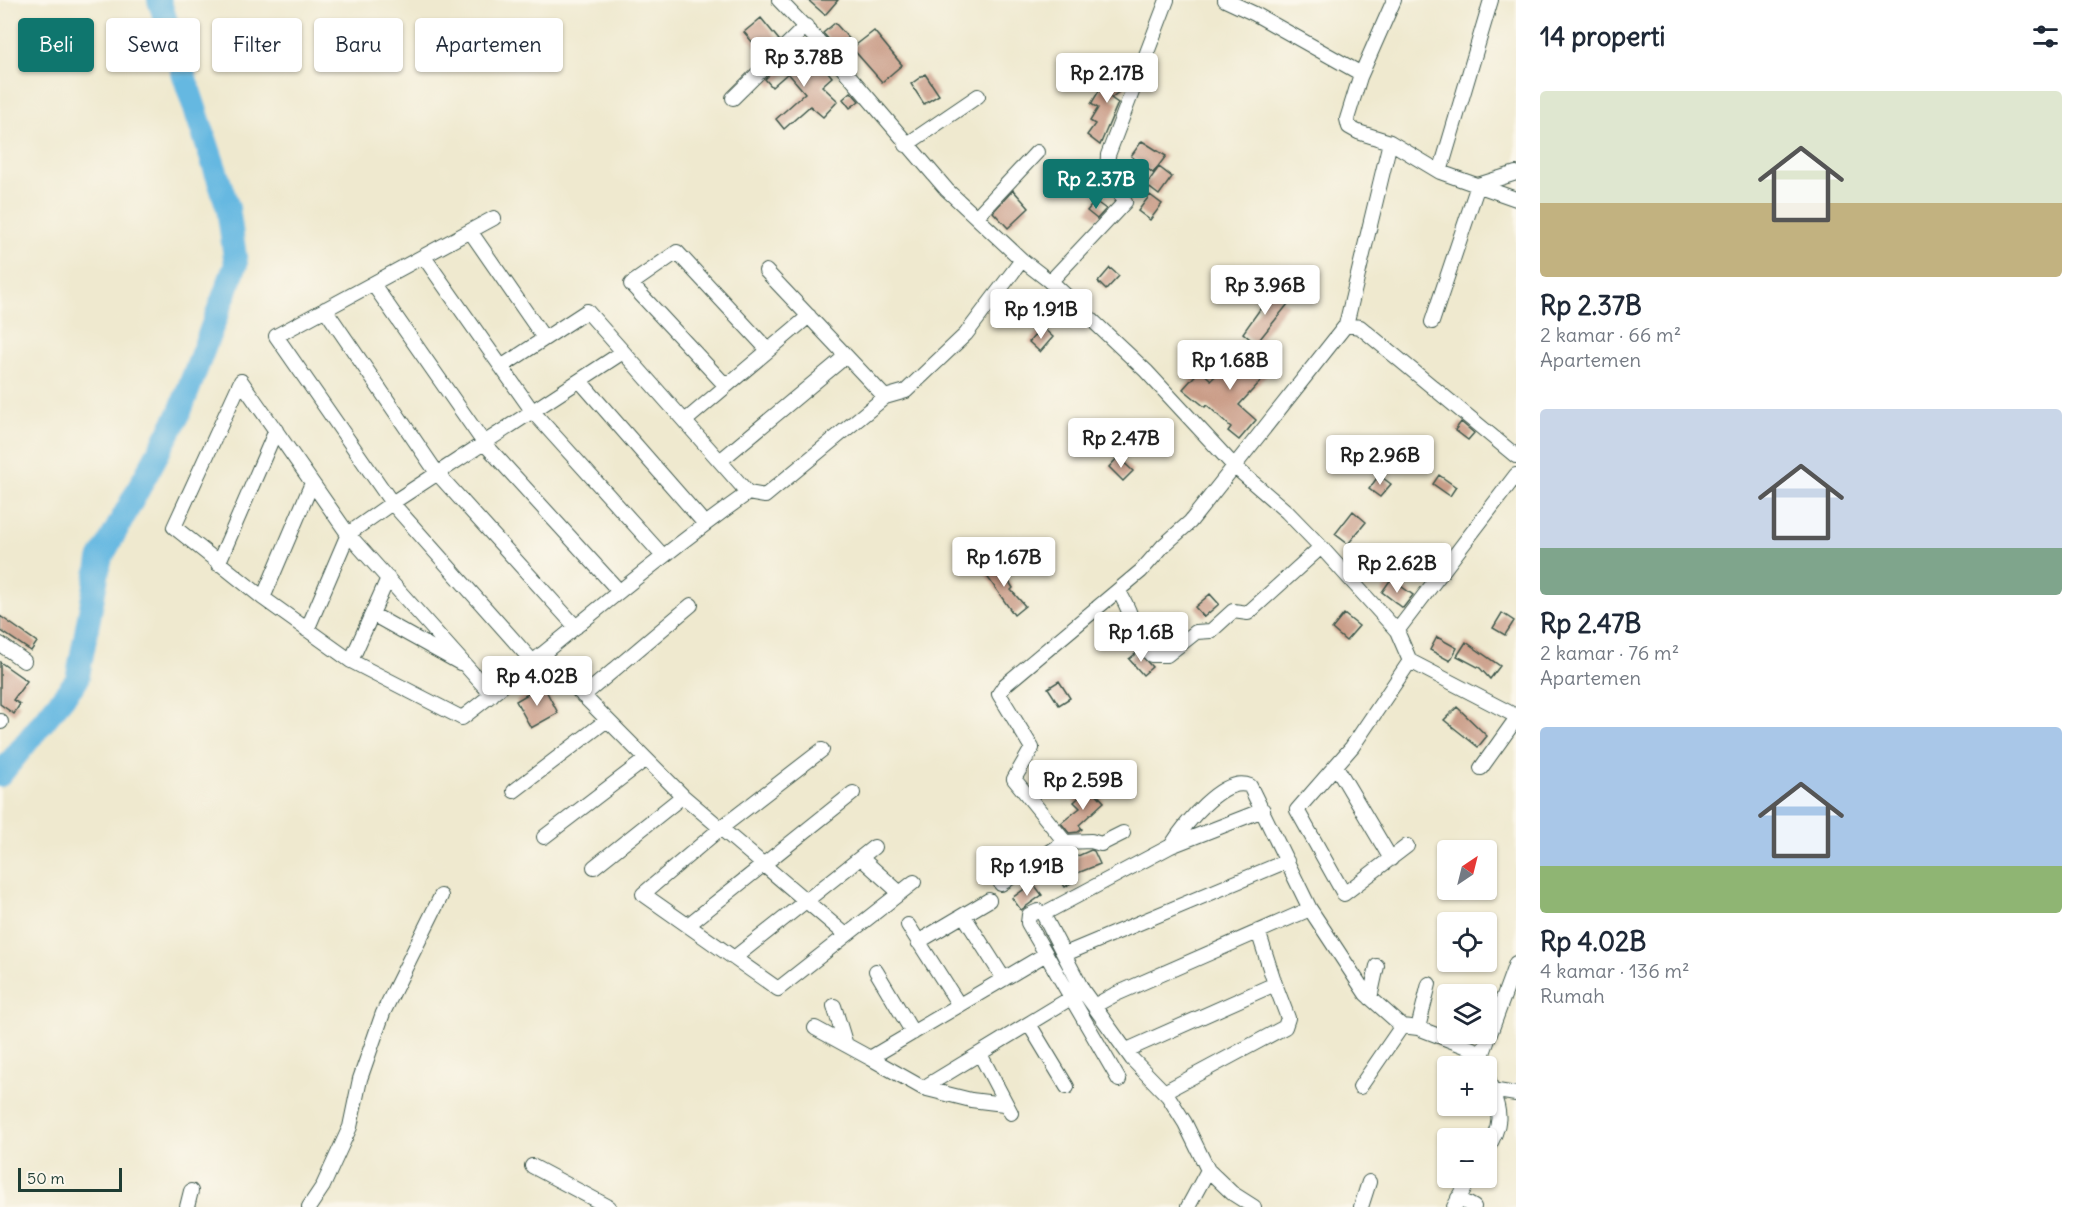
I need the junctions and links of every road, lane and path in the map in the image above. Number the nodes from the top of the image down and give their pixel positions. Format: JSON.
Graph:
{"nodes":[{"id":1,"x":779,"y":0,"type":"edge"},
{"id":2,"x":1167,"y":0,"type":"edge"},
{"id":3,"x":1225,"y":0,"type":"edge"},
{"id":4,"x":1394,"y":0,"type":"edge"},
{"id":5,"x":1491,"y":0,"type":"edge"},
{"id":6,"x":806,"y":26,"type":"junction"},
{"id":7,"x":1360,"y":76,"type":"junction"},
{"id":8,"x":978,"y":96,"type":"dead end"},
{"id":9,"x":733,"y":98,"type":"dead end"},
{"id":10,"x":1390,"y":142,"type":"junction"},
{"id":11,"x":906,"y":145,"type":"junction"},
{"id":12,"x":1037,"y":152,"type":"dead end"},
{"id":13,"x":1440,"y":172,"type":"junction"},
{"id":14,"x":1516,"y":173,"type":"edge"},
{"id":15,"x":1478,"y":185,"type":"junction"},
{"id":16,"x":1516,"y":199,"type":"edge"},
{"id":17,"x":977,"y":216,"type":"junction"},
{"id":18,"x":494,"y":218,"type":"dead end"},
{"id":19,"x":470,"y":231,"type":"junction"},
{"id":20,"x":424,"y":257,"type":"junction"},
{"id":21,"x":1022,"y":260,"type":"junction"},
{"id":22,"x":766,"y":271,"type":"dead end"},
{"id":23,"x":1050,"y":282,"type":"junction"},
{"id":24,"x":374,"y":284,"type":"junction"},
{"id":25,"x":324,"y":309,"type":"junction"},
{"id":26,"x":808,"y":316,"type":"junction"},
{"id":27,"x":1432,"y":322,"type":"dead end"},
{"id":28,"x":1346,"y":325,"type":"junction"},
{"id":29,"x":544,"y":338,"type":"junction"},
{"id":30,"x":768,"y":351,"type":"junction"},
{"id":31,"x":623,"y":352,"type":"junction"},
{"id":32,"x":846,"y":356,"type":"junction"},
{"id":33,"x":501,"y":367,"type":"junction"},
{"id":34,"x":580,"y":381,"type":"junction"},
{"id":35,"x":726,"y":386,"type":"junction"},
{"id":36,"x":885,"y":397,"type":"junction"},
{"id":37,"x":533,"y":412,"type":"junction"},
{"id":38,"x":685,"y":422,"type":"junction"},
{"id":39,"x":276,"y":430,"type":"junction"},
{"id":40,"x":483,"y":443,"type":"junction"},
{"id":41,"x":1516,"y":456,"type":"edge"},
{"id":42,"x":720,"y":461,"type":"junction"},
{"id":43,"x":1235,"y":467,"type":"junction"},
{"id":44,"x":437,"y":473,"type":"junction"},
{"id":45,"x":1516,"y":475,"type":"edge"},
{"id":46,"x":312,"y":483,"type":"junction"},
{"id":47,"x":748,"y":493,"type":"junction"},
{"id":48,"x":392,"y":502,"type":"junction"},
{"id":49,"x":705,"y":524,"type":"junction"},
{"id":50,"x":348,"y":534,"type":"junction"},
{"id":51,"x":1321,"y":547,"type":"junction"},
{"id":52,"x":663,"y":556,"type":"junction"},
{"id":53,"x":218,"y":564,"type":"junction"},
{"id":54,"x":388,"y":578,"type":"junction"},
{"id":55,"x":619,"y":591,"type":"junction"},
{"id":56,"x":1118,"y":591,"type":"junction"},
{"id":57,"x":263,"y":598,"type":"junction"},
{"id":58,"x":691,"y":605,"type":"dead end"},
{"id":59,"x":372,"y":614,"type":"junction"},
{"id":60,"x":576,"y":627,"type":"junction"},
{"id":61,"x":306,"y":630,"type":"junction"},
{"id":62,"x":1397,"y":631,"type":"junction"},
{"id":63,"x":0,"y":644,"type":"edge"},
{"id":64,"x":538,"y":658,"type":"junction"},
{"id":65,"x":24,"y":661,"type":"dead end"},
{"id":66,"x":351,"y":661,"type":"junction"},
{"id":67,"x":1410,"y":661,"type":"junction"},
{"id":68,"x":469,"y":668,"type":"junction"},
{"id":69,"x":492,"y":695,"type":"junction"},
{"id":70,"x":583,"y":696,"type":"junction"},
{"id":71,"x":1516,"y":718,"type":"edge"},
{"id":72,"x":607,"y":720,"type":"junction"},
{"id":73,"x":822,"y":750,"type":"dead end"},
{"id":74,"x":646,"y":759,"type":"junction"},
{"id":75,"x":1336,"y":766,"type":"junction"},
{"id":76,"x":1482,"y":768,"type":"dead end"},
{"id":77,"x":514,"y":791,"type":"dead end"},
{"id":78,"x":853,"y":793,"type":"dead end"},
{"id":79,"x":682,"y":796,"type":"junction"},
{"id":80,"x":1263,"y":810,"type":"junction"},
{"id":81,"x":721,"y":828,"type":"junction"},
{"id":82,"x":1123,"y":833,"type":"dead end"},
{"id":83,"x":544,"y":837,"type":"dead end"},
{"id":84,"x":1065,"y":842,"type":"junction"},
{"id":85,"x":1171,"y":846,"type":"junction"},
{"id":86,"x":1407,"y":846,"type":"dead end"},
{"id":87,"x":874,"y":847,"type":"dead end"},
{"id":88,"x":861,"y":858,"type":"junction"},
{"id":89,"x":1391,"y":859,"type":"junction"},
{"id":90,"x":1287,"y":861,"type":"junction"},
{"id":91,"x":764,"y":865,"type":"junction"},
{"id":92,"x":594,"y":867,"type":"dead end"},
{"id":93,"x":914,"y":882,"type":"dead end"},
{"id":94,"x":1001,"y":884,"type":"dead end"},
{"id":95,"x":900,"y":893,"type":"junction"},
{"id":96,"x":441,"y":896,"type":"dead end"},
{"id":97,"x":989,"y":900,"type":"dead end"},
{"id":98,"x":806,"y":901,"type":"junction"},
{"id":99,"x":1310,"y":909,"type":"junction"},
{"id":100,"x":1042,"y":914,"type":"junction"},
{"id":101,"x":964,"y":916,"type":"junction"},
{"id":102,"x":908,"y":925,"type":"dead end"},
{"id":103,"x":688,"y":926,"type":"junction"},
{"id":104,"x":1258,"y":931,"type":"junction"},
{"id":105,"x":846,"y":935,"type":"junction"},
{"id":106,"x":918,"y":942,"type":"junction"},
{"id":107,"x":1046,"y":954,"type":"junction"},
{"id":108,"x":1065,"y":954,"type":"junction"},
{"id":109,"x":734,"y":958,"type":"junction"},
{"id":110,"x":1516,"y":963,"type":"edge"},
{"id":111,"x":1377,"y":966,"type":"dead end"},
{"id":112,"x":876,"y":971,"type":"dead end"},
{"id":113,"x":1004,"y":979,"type":"junction"},
{"id":114,"x":1275,"y":984,"type":"junction"},
{"id":115,"x":1429,"y":984,"type":"dead end"},
{"id":116,"x":1077,"y":994,"type":"junction"},
{"id":117,"x":1370,"y":998,"type":"junction"},
{"id":118,"x":959,"y":1005,"type":"junction"},
{"id":119,"x":834,"y":1006,"type":"dead end"},
{"id":120,"x":1094,"y":1006,"type":"junction"},
{"id":121,"x":1029,"y":1024,"type":"junction"},
{"id":122,"x":1402,"y":1026,"type":"junction"},
{"id":123,"x":1418,"y":1028,"type":"junction"},
{"id":124,"x":815,"y":1029,"type":"dead end"},
{"id":125,"x":913,"y":1033,"type":"junction"},
{"id":126,"x":846,"y":1045,"type":"junction"},
{"id":127,"x":1127,"y":1050,"type":"junction"},
{"id":128,"x":980,"y":1054,"type":"junction"},
{"id":129,"x":1472,"y":1056,"type":"edge"},
{"id":130,"x":1487,"y":1056,"type":"edge"},
{"id":131,"x":870,"y":1058,"type":"junction"},
{"id":132,"x":1119,"y":1080,"type":"dead end"},
{"id":133,"x":1067,"y":1087,"type":"dead end"},
{"id":134,"x":1360,"y":1087,"type":"dead end"},
{"id":135,"x":923,"y":1088,"type":"junction"},
{"id":136,"x":1497,"y":1091,"type":"edge"},
{"id":137,"x":1164,"y":1092,"type":"junction"},
{"id":138,"x":1516,"y":1094,"type":"edge"},
{"id":139,"x":1497,"y":1111,"type":"edge"},
{"id":140,"x":1497,"y":1134,"type":"edge"},
{"id":141,"x":532,"y":1166,"type":"dead end"},
{"id":142,"x":1208,"y":1170,"type":"junction"},
{"id":143,"x":1369,"y":1182,"type":"dead end"},
{"id":144,"x":1464,"y":1188,"type":"edge"},
{"id":145,"x":191,"y":1191,"type":"dead end"},
{"id":146,"x":1456,"y":1203,"type":"edge"},
{"id":147,"x":187,"y":1207,"type":"edge"},
{"id":148,"x":309,"y":1207,"type":"edge"},
{"id":149,"x":609,"y":1207,"type":"edge"},
{"id":150,"x":1188,"y":1207,"type":"edge"},
{"id":151,"x":1254,"y":1207,"type":"edge"},
{"id":152,"x":1361,"y":1207,"type":"edge"},
{"id":153,"x":1474,"y":1207,"type":"edge"}],
"edges":[{"from":1,"to":6,"type":"street"},
{"from":2,"to":23,"type":"street"},
{"from":3,"to":7,"type":"street"},
{"from":4,"to":7,"type":"street"},
{"from":5,"to":13,"type":"street"},
{"from":6,"to":9,"type":"street"},
{"from":6,"to":11,"type":"street"},
{"from":7,"to":10,"type":"street"},
{"from":8,"to":11,"type":"street"},
{"from":10,"to":13,"type":"street"},
{"from":10,"to":28,"type":"street"},
{"from":11,"to":17,"type":"street"},
{"from":12,"to":17,"type":"street"},
{"from":13,"to":15,"type":"street"},
{"from":14,"to":15,"type":"street"},
{"from":15,"to":16,"type":"street"},
{"from":15,"to":27,"type":"street"},
{"from":17,"to":21,"type":"street"},
{"from":18,"to":19,"type":"street"},
{"from":19,"to":20,"type":"street"},
{"from":19,"to":29,"type":"street"},
{"from":20,"to":24,"type":"street"},
{"from":20,"to":33,"type":"street"},
{"from":21,"to":23,"type":"street"},
{"from":21,"to":36,"type":"street"},
{"from":22,"to":26,"type":"street"},
{"from":23,"to":43,"type":"street"},
{"from":24,"to":25,"type":"street"},
{"from":24,"to":40,"type":"street"},
{"from":25,"to":44,"type":"street"},
{"from":25,"to":48,"type":"street"},
{"from":26,"to":30,"type":"street"},
{"from":26,"to":32,"type":"street"},
{"from":28,"to":41,"type":"street"},
{"from":28,"to":43,"type":"street"},
{"from":29,"to":31,"type":"street"},
{"from":29,"to":33,"type":"street"},
{"from":30,"to":35,"type":"street"},
{"from":30,"to":35,"type":"street"},
{"from":31,"to":34,"type":"street"},
{"from":31,"to":38,"type":"street"},
{"from":32,"to":36,"type":"street"},
{"from":32,"to":42,"type":"street"},
{"from":33,"to":37,"type":"street"},
{"from":34,"to":37,"type":"street"},
{"from":34,"to":49,"type":"street"},
{"from":35,"to":38,"type":"street"},
{"from":36,"to":47,"type":"street"},
{"from":37,"to":40,"type":"street"},
{"from":37,"to":52,"type":"street"},
{"from":38,"to":42,"type":"street"},
{"from":39,"to":46,"type":"street"},
{"from":39,"to":53,"type":"street"},
{"from":39,"to":53,"type":"street"},
{"from":40,"to":44,"type":"street"},
{"from":40,"to":55,"type":"street"},
{"from":42,"to":47,"type":"street"},
{"from":43,"to":51,"type":"street"},
{"from":43,"to":56,"type":"street"},
{"from":44,"to":48,"type":"street"},
{"from":44,"to":60,"type":"street"},
{"from":45,"to":62,"type":"street"},
{"from":46,"to":50,"type":"street"},
{"from":46,"to":57,"type":"street"},
{"from":47,"to":49,"type":"street"},
{"from":48,"to":50,"type":"street"},
{"from":48,"to":64,"type":"street"},
{"from":49,"to":52,"type":"street"},
{"from":50,"to":54,"type":"street"},
{"from":50,"to":61,"type":"street"},
{"from":51,"to":56,"type":"street"},
{"from":51,"to":62,"type":"street"},
{"from":52,"to":55,"type":"street"},
{"from":53,"to":57,"type":"street"},
{"from":54,"to":59,"type":"street"},
{"from":54,"to":68,"type":"street"},
{"from":55,"to":60,"type":"street"},
{"from":56,"to":84,"type":"street"},
{"from":57,"to":61,"type":"street"},
{"from":58,"to":70,"type":"street"},
{"from":59,"to":66,"type":"street"},
{"from":59,"to":68,"type":"street"},
{"from":60,"to":64,"type":"street"},
{"from":61,"to":66,"type":"street"},
{"from":62,"to":67,"type":"street"},
{"from":63,"to":65,"type":"street"},
{"from":64,"to":69,"type":"street"},
{"from":64,"to":70,"type":"street"},
{"from":66,"to":69,"type":"street"},
{"from":67,"to":71,"type":"street"},
{"from":67,"to":75,"type":"street"},
{"from":68,"to":69,"type":"street"},
{"from":70,"to":72,"type":"street"},
{"from":71,"to":76,"type":"street"},
{"from":72,"to":74,"type":"street"},
{"from":72,"to":77,"type":"street"},
{"from":73,"to":81,"type":"street"},
{"from":74,"to":79,"type":"street"},
{"from":74,"to":83,"type":"street"},
{"from":75,"to":89,"type":"street"},
{"from":75,"to":89,"type":"street"},
{"from":78,"to":91,"type":"street"},
{"from":79,"to":81,"type":"street"},
{"from":79,"to":92,"type":"street"},
{"from":80,"to":85,"type":"street"},
{"from":80,"to":85,"type":"street"},
{"from":80,"to":90,"type":"street"},
{"from":81,"to":91,"type":"street"},
{"from":81,"to":103,"type":"street"},
{"from":82,"to":84,"type":"street"},
{"from":84,"to":94,"type":"street"},
{"from":85,"to":100,"type":"street"},
{"from":86,"to":89,"type":"street"},
{"from":87,"to":88,"type":"street"},
{"from":88,"to":95,"type":"street"},
{"from":88,"to":98,"type":"street"},
{"from":90,"to":99,"type":"street"},
{"from":90,"to":108,"type":"street"},
{"from":91,"to":98,"type":"street"},
{"from":91,"to":103,"type":"street"},
{"from":93,"to":95,"type":"street"},
{"from":95,"to":105,"type":"street"},
{"from":96,"to":148,"type":"street"},
{"from":97,"to":101,"type":"street"},
{"from":98,"to":105,"type":"street"},
{"from":98,"to":109,"type":"street"},
{"from":99,"to":104,"type":"street"},
{"from":99,"to":117,"type":"street"},
{"from":100,"to":107,"type":"street"},
{"from":100,"to":108,"type":"street"},
{"from":101,"to":106,"type":"street"},
{"from":101,"to":113,"type":"street"},
{"from":102,"to":106,"type":"street"},
{"from":103,"to":109,"type":"street"},
{"from":104,"to":114,"type":"street"},
{"from":104,"to":120,"type":"street"},
{"from":105,"to":109,"type":"street"},
{"from":106,"to":118,"type":"street"},
{"from":107,"to":113,"type":"street"},
{"from":107,"to":116,"type":"street"},
{"from":108,"to":116,"type":"street"},
{"from":110,"to":130,"type":"street"},
{"from":111,"to":117,"type":"street"},
{"from":112,"to":125,"type":"street"},
{"from":113,"to":118,"type":"street"},
{"from":114,"to":127,"type":"street"},
{"from":114,"to":137,"type":"street"},
{"from":115,"to":123,"type":"street"},
{"from":116,"to":120,"type":"street"},
{"from":116,"to":121,"type":"street"},
{"from":116,"to":132,"type":"street"},
{"from":117,"to":122,"type":"street"},
{"from":118,"to":125,"type":"street"},
{"from":119,"to":126,"type":"street"},
{"from":120,"to":127,"type":"street"},
{"from":121,"to":128,"type":"street"},
{"from":121,"to":133,"type":"street"},
{"from":122,"to":123,"type":"street"},
{"from":122,"to":134,"type":"street"},
{"from":123,"to":129,"type":"street"},
{"from":124,"to":126,"type":"street"},
{"from":125,"to":131,"type":"street"},
{"from":126,"to":131,"type":"street"},
{"from":127,"to":137,"type":"street"},
{"from":128,"to":135,"type":"street"},
{"from":128,"to":135,"type":"street"},
{"from":131,"to":135,"type":"street"},
{"from":136,"to":138,"type":"street"},
{"from":137,"to":142,"type":"street"},
{"from":139,"to":140,"type":"street"},
{"from":141,"to":149,"type":"street"},
{"from":142,"to":150,"type":"street"},
{"from":142,"to":151,"type":"street"},
{"from":143,"to":152,"type":"street"},
{"from":144,"to":146,"type":"street"},
{"from":145,"to":147,"type":"street"},
{"from":146,"to":153,"type":"street"}]}
